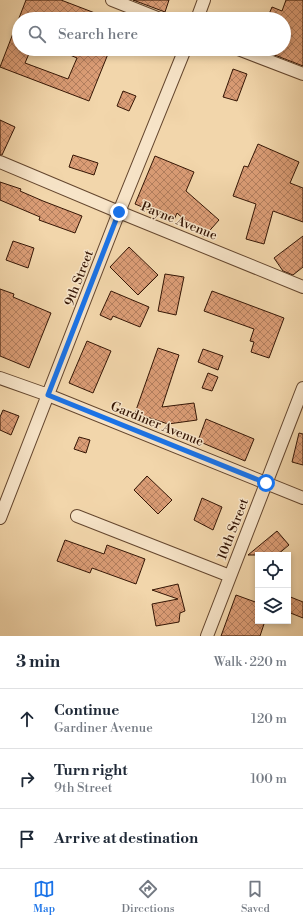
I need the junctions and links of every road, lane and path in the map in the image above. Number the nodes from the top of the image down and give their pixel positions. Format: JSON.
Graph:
{"nodes":[{"id":1,"x":112,"y":0,"type":"edge"},
{"id":2,"x":204,"y":0,"type":"edge"},
{"id":3,"x":142,"y":12,"type":"edge"},
{"id":4,"x":200,"y":12,"type":"edge"},
{"id":5,"x":182,"y":56,"type":"edge"},
{"id":6,"x":256,"y":56,"type":"edge"},
{"id":7,"x":303,"y":74,"type":"edge"},
{"id":8,"x":0,"y":162,"type":"edge"},
{"id":9,"x":119,"y":212,"type":"junction"},
{"id":10,"x":303,"y":286,"type":"edge"},
{"id":11,"x":0,"y":378,"type":"edge"},
{"id":12,"x":303,"y":388,"type":"edge"},
{"id":13,"x":48,"y":395,"type":"junction"},
{"id":14,"x":266,"y":483,"type":"junction"},
{"id":15,"x":303,"y":498,"type":"edge"},
{"id":16,"x":77,"y":516,"type":"dead end"},
{"id":17,"x":0,"y":518,"type":"edge"},
{"id":18,"x":230,"y":576,"type":"junction"},
{"id":19,"x":207,"y":636,"type":"edge"}],
"edges":[{"from":1,"to":3,"type":"street"},
{"from":2,"to":4,"type":"street"},
{"from":5,"to":9,"type":"street","name":"9th Street"},
{"from":6,"to":7,"type":"street"},
{"from":8,"to":9,"type":"street","name":"Payne Avenue"},
{"from":9,"to":10,"type":"street","name":"Payne Avenue"},
{"from":9,"to":13,"type":"street","name":"9th Street"},
{"from":11,"to":13,"type":"street","name":"Gardiner Avenue"},
{"from":12,"to":14,"type":"street","name":"10th Street"},
{"from":13,"to":14,"type":"street","name":"Gardiner Avenue"},
{"from":13,"to":17,"type":"street","name":"9th Street"},
{"from":14,"to":15,"type":"street","name":"Gardiner Avenue"},
{"from":14,"to":18,"type":"street","name":"10th Street"},
{"from":16,"to":18,"type":"street"},
{"from":18,"to":19,"type":"street","name":"10th Street"}]}
